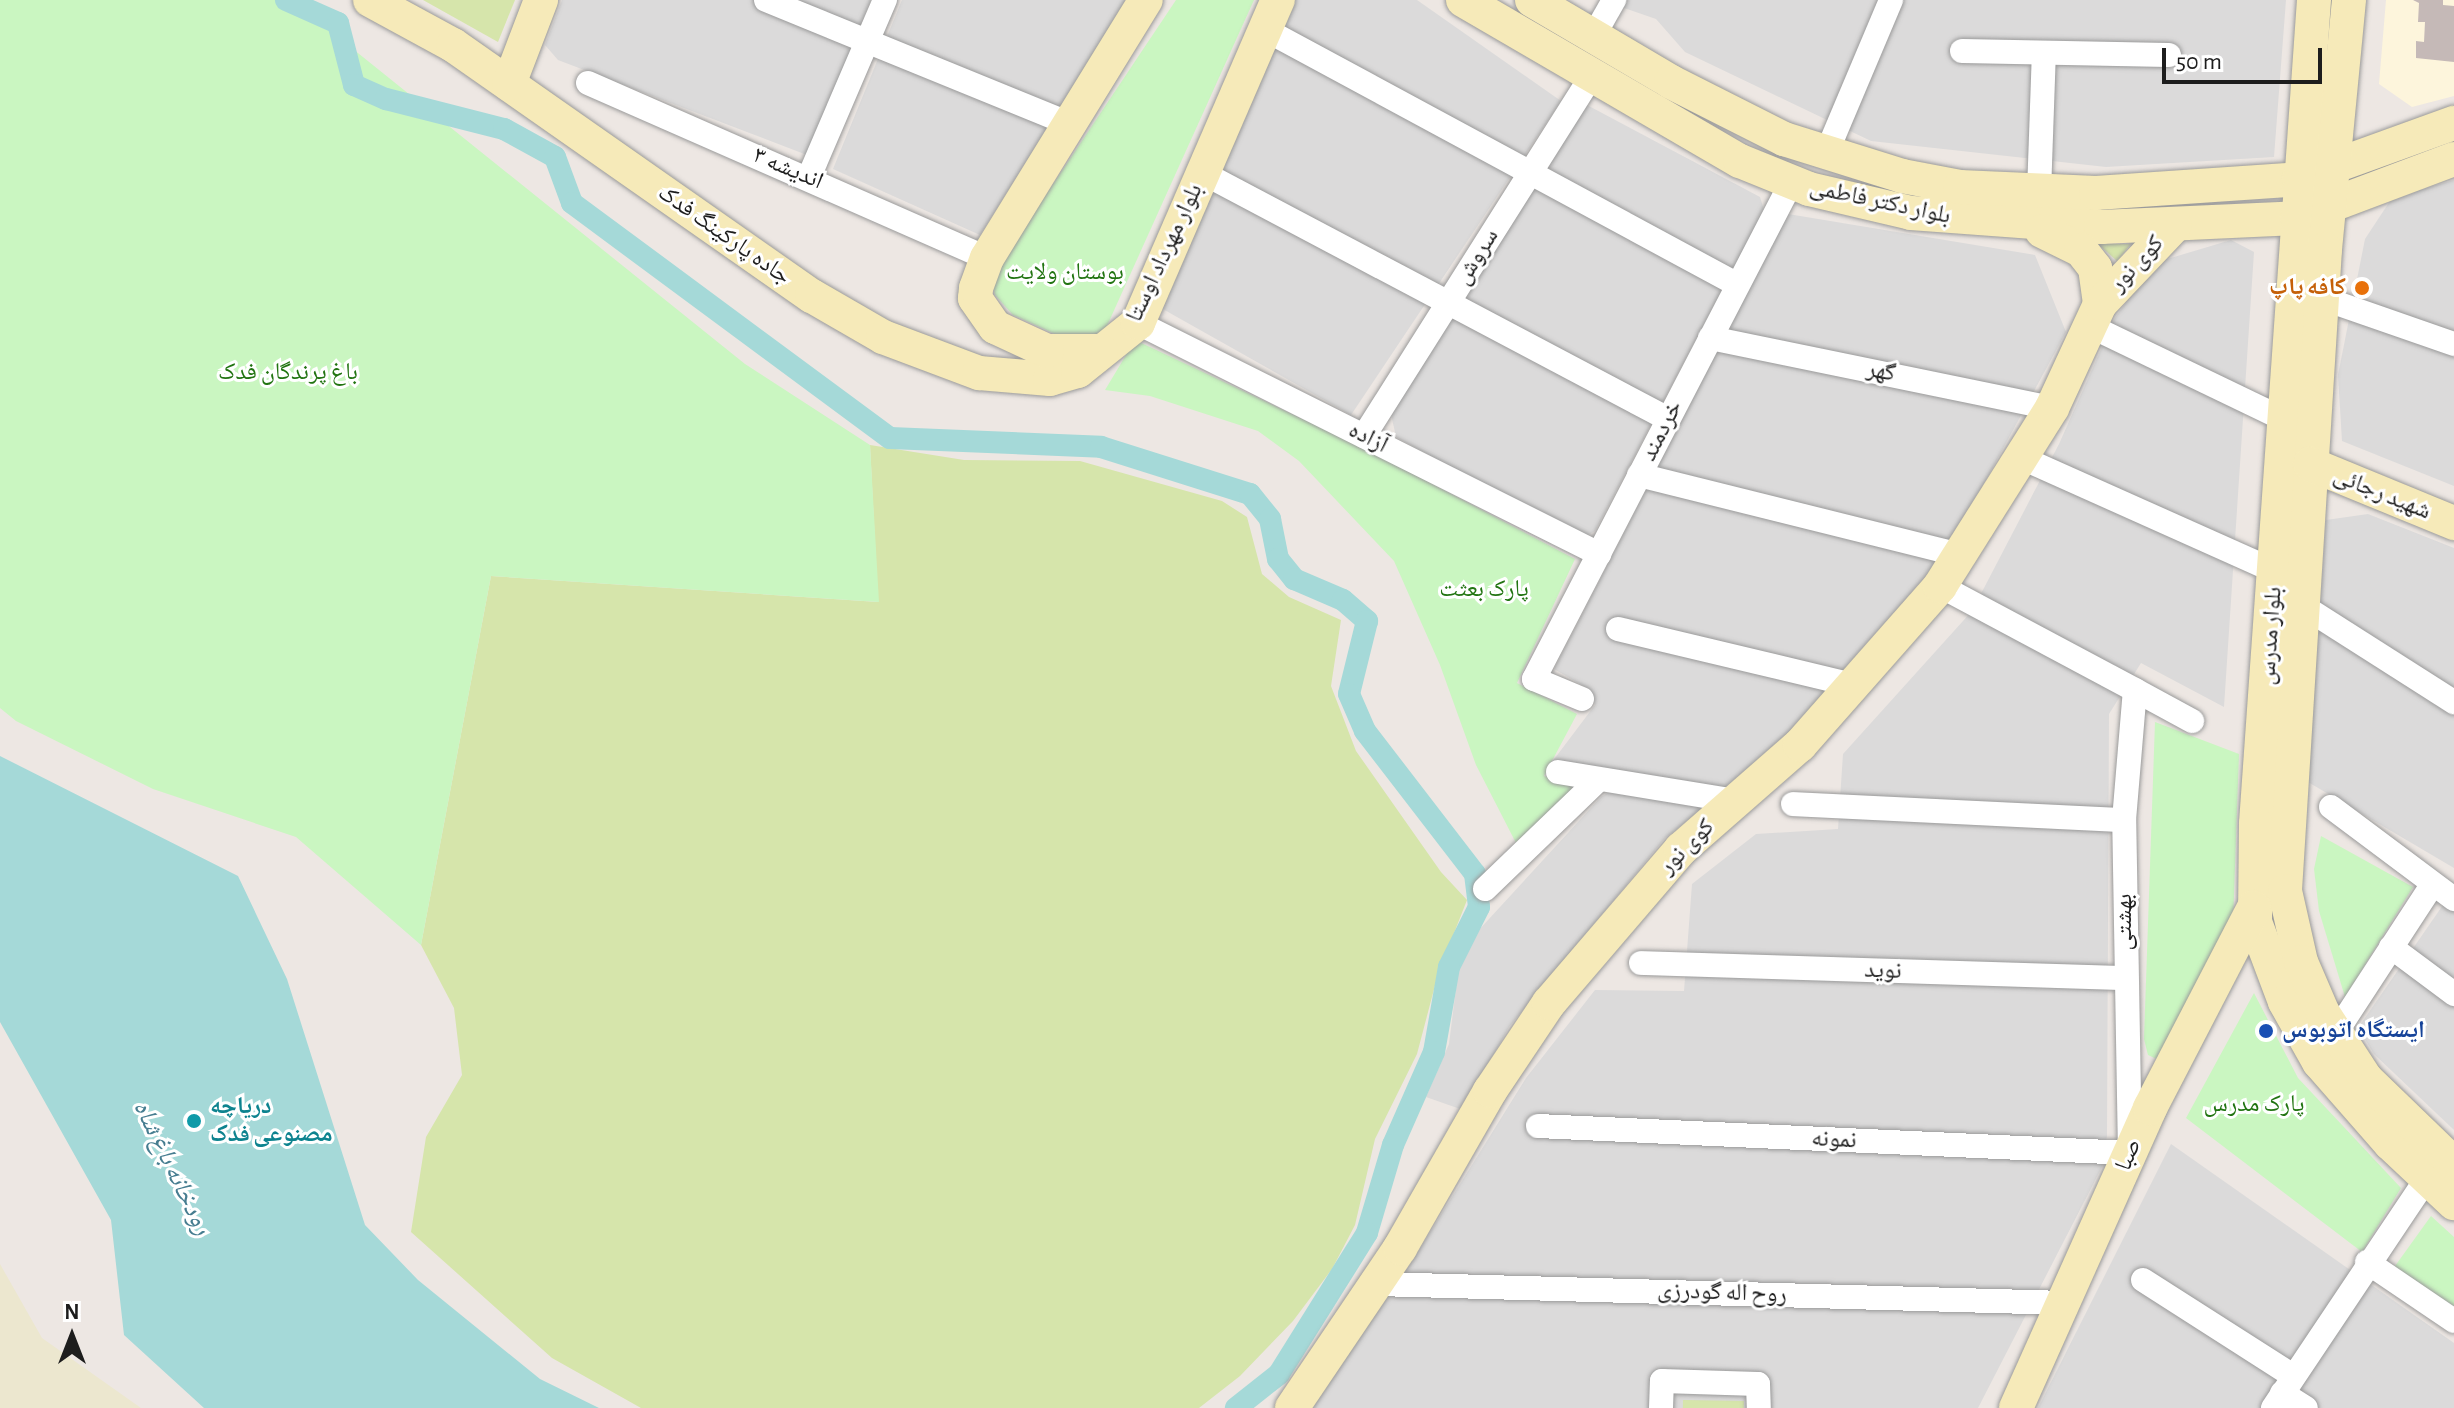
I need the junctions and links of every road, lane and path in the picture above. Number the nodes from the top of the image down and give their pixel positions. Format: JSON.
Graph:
{"nodes":[{"id":1,"x":370,"y":0,"type":"edge"},
{"id":2,"x":541,"y":0,"type":"edge"},
{"id":3,"x":766,"y":0,"type":"edge"},
{"id":4,"x":885,"y":0,"type":"edge"},
{"id":5,"x":1146,"y":0,"type":"edge"},
{"id":6,"x":1463,"y":0,"type":"edge"},
{"id":7,"x":1532,"y":0,"type":"edge"},
{"id":8,"x":1614,"y":0,"type":"edge"},
{"id":9,"x":2314,"y":0,"type":"edge"},
{"id":10,"x":2349,"y":0,"type":"edge"},
{"id":11,"x":1884,"y":2,"type":"edge"},
{"id":12,"x":1272,"y":15,"type":"edge"},
{"id":13,"x":1593,"y":37,"type":"junction"},
{"id":14,"x":868,"y":40,"type":"junction"},
{"id":15,"x":1962,"y":51,"type":"dead end"},
{"id":16,"x":2044,"y":53,"type":"junction"},
{"id":17,"x":2169,"y":55,"type":"dead end"},
{"id":18,"x":1590,"y":78,"type":"junction"},
{"id":19,"x":588,"y":83,"type":"dead end"},
{"id":20,"x":509,"y":84,"type":"junction"},
{"id":21,"x":2454,"y":123,"type":"edge"},
{"id":22,"x":1070,"y":124,"type":"junction"},
{"id":23,"x":1826,"y":154,"type":"junction"},
{"id":24,"x":2337,"y":163,"type":"junction"},
{"id":25,"x":2448,"y":164,"type":"edge"},
{"id":26,"x":1203,"y":173,"type":"junction"},
{"id":27,"x":1528,"y":176,"type":"junction"},
{"id":28,"x":809,"y":177,"type":"junction"},
{"id":29,"x":2299,"y":179,"type":"junction"},
{"id":30,"x":1791,"y":183,"type":"junction"},
{"id":31,"x":2039,"y":193,"type":"junction"},
{"id":32,"x":2329,"y":204,"type":"junction"},
{"id":33,"x":2297,"y":218,"type":"junction"},
{"id":34,"x":2021,"y":224,"type":"junction"},
{"id":35,"x":2175,"y":225,"type":"junction"},
{"id":36,"x":987,"y":258,"type":"junction"},
{"id":37,"x":1738,"y":285,"type":"junction"},
{"id":38,"x":2322,"y":298,"type":"junction"},
{"id":39,"x":1446,"y":305,"type":"junction"},
{"id":40,"x":2095,"y":315,"type":"junction"},
{"id":41,"x":1138,"y":323,"type":"junction"},
{"id":42,"x":1710,"y":338,"type":"junction"},
{"id":43,"x":2454,"y":344,"type":"edge"},
{"id":44,"x":1105,"y":351,"type":"junction"},
{"id":45,"x":2052,"y":408,"type":"junction"},
{"id":46,"x":1668,"y":419,"type":"junction"},
{"id":47,"x":2283,"y":419,"type":"junction"},
{"id":48,"x":1364,"y":436,"type":"junction"},
{"id":49,"x":2022,"y":458,"type":"junction"},
{"id":50,"x":2310,"y":464,"type":"junction"},
{"id":51,"x":1639,"y":475,"type":"junction"},
{"id":52,"x":2454,"y":523,"type":"edge"},
{"id":53,"x":1599,"y":554,"type":"junction"},
{"id":54,"x":1961,"y":555,"type":"junction"},
{"id":55,"x":2275,"y":571,"type":"junction"},
{"id":56,"x":1940,"y":586,"type":"junction"},
{"id":57,"x":2300,"y":604,"type":"junction"},
{"id":58,"x":1618,"y":629,"type":"dead end"},
{"id":59,"x":1853,"y":685,"type":"junction"},
{"id":60,"x":2135,"y":690,"type":"junction"},
{"id":61,"x":1582,"y":699,"type":"dead end"},
{"id":62,"x":2454,"y":702,"type":"edge"},
{"id":63,"x":2192,"y":721,"type":"dead end"},
{"id":64,"x":2277,"y":746,"type":"junction"},
{"id":65,"x":1558,"y":772,"type":"dead end"},
{"id":66,"x":1596,"y":782,"type":"junction"},
{"id":67,"x":1735,"y":801,"type":"junction"},
{"id":68,"x":1793,"y":804,"type":"dead end"},
{"id":69,"x":2331,"y":807,"type":"dead end"},
{"id":70,"x":2124,"y":820,"type":"junction"},
{"id":71,"x":2432,"y":885,"type":"junction"},
{"id":72,"x":1485,"y":889,"type":"dead end"},
{"id":73,"x":2454,"y":899,"type":"edge"},
{"id":74,"x":2254,"y":907,"type":"junction"},
{"id":75,"x":2391,"y":947,"type":"junction"},
{"id":76,"x":1641,"y":963,"type":"dead end"},
{"id":77,"x":2125,"y":978,"type":"junction"},
{"id":78,"x":2454,"y":994,"type":"edge"},
{"id":79,"x":2335,"y":1034,"type":"junction"},
{"id":80,"x":2126,"y":1055,"type":"junction"},
{"id":81,"x":2166,"y":1076,"type":"junction"},
{"id":82,"x":1538,"y":1126,"type":"dead end"},
{"id":83,"x":2130,"y":1153,"type":"junction"},
{"id":84,"x":2440,"y":1171,"type":"edge"},
{"id":85,"x":2454,"y":1203,"type":"edge"},
{"id":86,"x":2367,"y":1262,"type":"junction"},
{"id":87,"x":2143,"y":1280,"type":"dead end"},
{"id":88,"x":1377,"y":1284,"type":"junction"},
{"id":89,"x":2066,"y":1303,"type":"junction"},
{"id":90,"x":2454,"y":1321,"type":"edge"},
{"id":91,"x":2283,"y":1392,"type":"edge"},
{"id":92,"x":1292,"y":1408,"type":"edge"},
{"id":93,"x":1661,"y":1408,"type":"edge"},
{"id":94,"x":1759,"y":1408,"type":"edge"},
{"id":95,"x":2016,"y":1408,"type":"edge"},
{"id":96,"x":2306,"y":1408,"type":"edge"}],
"edges":[{"from":1,"to":20,"type":"main road","name":"جاده پارکینگ فدک"},
{"from":2,"to":20,"type":"main road"},
{"from":3,"to":14,"type":"street"},
{"from":4,"to":14,"type":"street"},
{"from":5,"to":22,"type":"main road"},
{"from":6,"to":18,"type":"main road","name":"بلوار دکتر فاطمی"},
{"from":7,"to":13,"type":"main road","name":"بلوار دکتر فاطمی"},
{"from":8,"to":13,"type":"street"},
{"from":9,"to":29,"type":"main road","name":"بلوار مدرس"},
{"from":10,"to":24,"type":"main road","name":"بلوار مدرس"},
{"from":11,"to":23,"type":"street"},
{"from":12,"to":26,"type":"main road","name":"بلوار مهرداد اوستا"},
{"from":12,"to":27,"type":"street"},
{"from":13,"to":23,"type":"main road","name":"بلوار دکتر فاطمی"},
{"from":14,"to":22,"type":"street"},
{"from":14,"to":28,"type":"street"},
{"from":15,"to":16,"type":"street"},
{"from":16,"to":17,"type":"street"},
{"from":16,"to":31,"type":"street"},
{"from":18,"to":27,"type":"street","name":"سروش"},
{"from":18,"to":30,"type":"main road","name":"بلوار دکتر فاطمی"},
{"from":19,"to":28,"type":"street","name":"اندیشه ۳"},
{"from":20,"to":44,"type":"main road","name":"جاده پارکینگ فدک"},
{"from":21,"to":24,"type":"main road"},
{"from":22,"to":36,"type":"main road"},
{"from":23,"to":31,"type":"main road","name":"بلوار دکتر فاطمی"},
{"from":24,"to":29,"type":"main road","name":"بلوار دکتر فاطمی"},
{"from":24,"to":32,"type":"main road","name":"بلوار مدرس"},
{"from":25,"to":32,"type":"main road"},
{"from":26,"to":39,"type":"street"},
{"from":26,"to":41,"type":"main road","name":"بلوار مهرداد اوستا"},
{"from":27,"to":37,"type":"street"},
{"from":27,"to":39,"type":"street","name":"سروش"},
{"from":28,"to":36,"type":"street","name":"اندیشه ۳"},
{"from":29,"to":31,"type":"main road","name":"بلوار دکتر فاطمی"},
{"from":29,"to":33,"type":"main road","name":"بلوار مدرس"},
{"from":30,"to":34,"type":"main road","name":"بلوار دکتر فاطمی"},
{"from":30,"to":37,"type":"street","name":"خردمند"},
{"from":32,"to":33,"type":"main road"},
{"from":32,"to":38,"type":"main road","name":"بلوار مدرس"},
{"from":33,"to":35,"type":"main road","name":"بلوار دکتر فاطمی"},
{"from":33,"to":47,"type":"main road","name":"بلوار مدرس"},
{"from":34,"to":35,"type":"main road","name":"بلوار دکتر فاطمی"},
{"from":34,"to":40,"type":"main road","name":"کوی نور"},
{"from":35,"to":40,"type":"main road","name":"کوی نور"},
{"from":36,"to":44,"type":"main road"},
{"from":37,"to":42,"type":"street","name":"خردمند"},
{"from":38,"to":43,"type":"street"},
{"from":38,"to":50,"type":"main road","name":"بلوار مدرس"},
{"from":39,"to":46,"type":"street"},
{"from":39,"to":48,"type":"street","name":"سروش"},
{"from":40,"to":45,"type":"main road","name":"کوی نور"},
{"from":40,"to":47,"type":"street"},
{"from":41,"to":44,"type":"main road","name":"بلوار مهرداد اوستا"},
{"from":41,"to":48,"type":"street","name":"آزاده"},
{"from":42,"to":45,"type":"street","name":"گهر"},
{"from":42,"to":46,"type":"street","name":"خردمند"},
{"from":45,"to":49,"type":"main road","name":"کوی نور"},
{"from":46,"to":51,"type":"street","name":"خردمند"},
{"from":47,"to":55,"type":"main road","name":"بلوار مدرس"},
{"from":48,"to":53,"type":"street","name":"آزاده"},
{"from":49,"to":54,"type":"main road","name":"کوی نور"},
{"from":49,"to":55,"type":"street"},
{"from":50,"to":52,"type":"main road","name":"شهید رجائی"},
{"from":50,"to":57,"type":"main road","name":"بلوار مدرس"},
{"from":51,"to":53,"type":"street","name":"خردمند"},
{"from":51,"to":54,"type":"street"},
{"from":53,"to":61,"type":"street","name":"خردمند"},
{"from":54,"to":56,"type":"main road","name":"کوی نور"},
{"from":55,"to":64,"type":"main road","name":"بلوار مدرس"},
{"from":56,"to":59,"type":"main road","name":"کوی نور"},
{"from":56,"to":60,"type":"street"},
{"from":57,"to":62,"type":"street"},
{"from":57,"to":64,"type":"main road","name":"بلوار مدرس"},
{"from":58,"to":59,"type":"street"},
{"from":59,"to":67,"type":"main road","name":"کوی نور"},
{"from":60,"to":63,"type":"street"},
{"from":60,"to":70,"type":"street","name":"بهشتی"},
{"from":64,"to":74,"type":"main road","name":"بلوار مدرس"},
{"from":64,"to":79,"type":"main road","name":"بلوار مدرس"},
{"from":65,"to":66,"type":"street"},
{"from":66,"to":67,"type":"street"},
{"from":66,"to":72,"type":"street"},
{"from":67,"to":88,"type":"main road","name":"کوی نور"},
{"from":68,"to":70,"type":"street"},
{"from":69,"to":71,"type":"street"},
{"from":70,"to":77,"type":"street","name":"بهشتی"},
{"from":71,"to":73,"type":"street"},
{"from":71,"to":75,"type":"street"},
{"from":74,"to":81,"type":"main road","name":"صبا"},
{"from":74,"to":84,"type":"main road","name":"بلوار مدرس"},
{"from":75,"to":78,"type":"street"},
{"from":75,"to":79,"type":"street"},
{"from":76,"to":77,"type":"street","name":"نوید"},
{"from":77,"to":80,"type":"street","name":"بهشتی"},
{"from":79,"to":84,"type":"main road","name":"بلوار مدرس"},
{"from":80,"to":81,"type":"street"},
{"from":80,"to":83,"type":"street","name":"بهشتی"},
{"from":81,"to":83,"type":"main road","name":"صبا"},
{"from":82,"to":83,"type":"street","name":"نمونه"},
{"from":83,"to":89,"type":"main road","name":"صبا"},
{"from":84,"to":85,"type":"main road","name":"بلوار مدرس"},
{"from":84,"to":86,"type":"street"},
{"from":86,"to":90,"type":"street"},
{"from":86,"to":91,"type":"street"},
{"from":87,"to":91,"type":"street"},
{"from":88,"to":89,"type":"street","name":"روح اله گودرزی"},
{"from":88,"to":92,"type":"main road","name":"کوی نور"},
{"from":89,"to":95,"type":"main road","name":"صبا"},
{"from":91,"to":96,"type":"street"},
{"from":93,"to":94,"type":"street"}]}
